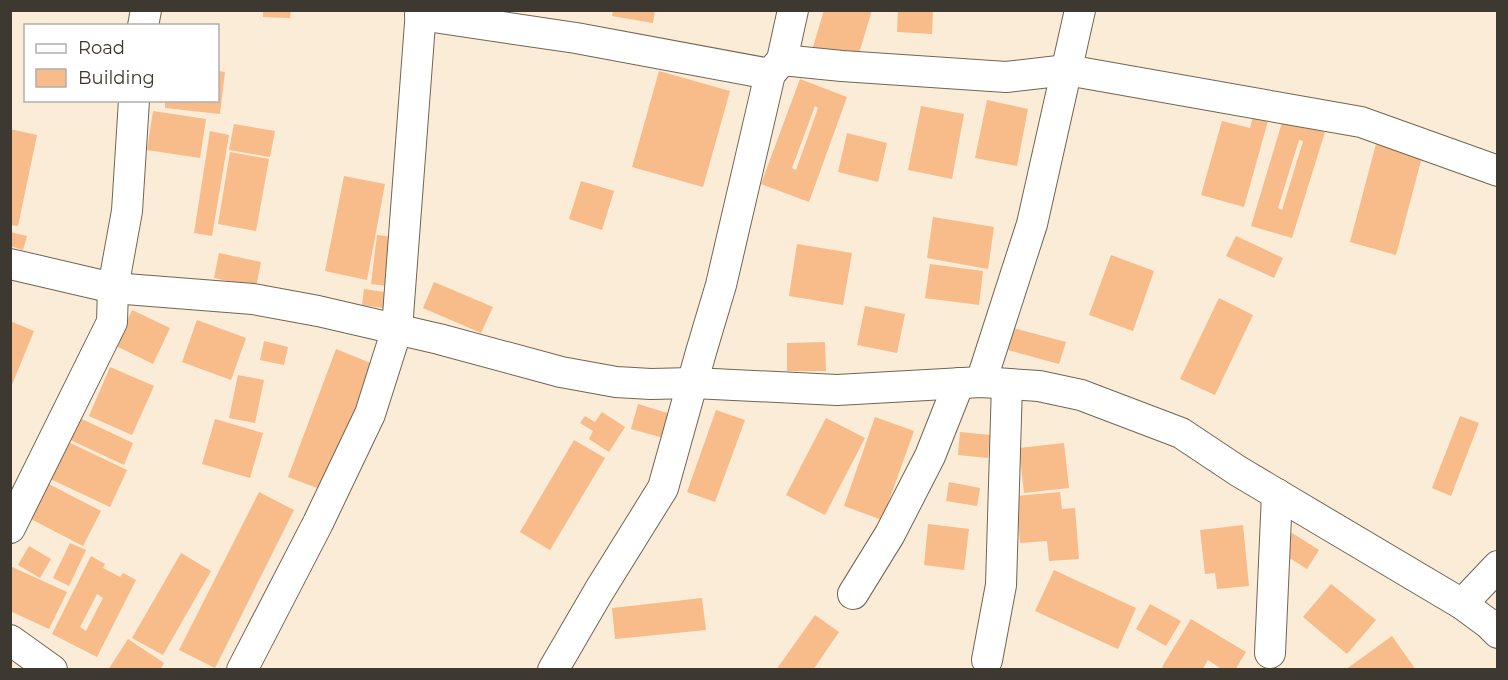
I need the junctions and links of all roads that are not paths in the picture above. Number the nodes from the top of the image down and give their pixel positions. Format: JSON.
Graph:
{"nodes":[{"id":1,"x":793,"y":10,"type":"edge"},
{"id":2,"x":1080,"y":10,"type":"edge"},
{"id":3,"x":420,"y":13,"type":"edge"},
{"id":4,"x":776,"y":67,"type":"junction"},
{"id":5,"x":1067,"y":70,"type":"junction"},
{"id":6,"x":134,"y":102,"type":"edge"},
{"id":7,"x":1497,"y":171,"type":"edge"},
{"id":8,"x":10,"y":264,"type":"edge"},
{"id":9,"x":113,"y":288,"type":"junction"},
{"id":10,"x":397,"y":329,"type":"junction"},
{"id":11,"x":693,"y":383,"type":"junction"},
{"id":12,"x":982,"y":383,"type":"junction"},
{"id":13,"x":1277,"y":494,"type":"junction"},
{"id":14,"x":10,"y":528,"type":"edge"},
{"id":15,"x":1497,"y":566,"type":"edge"},
{"id":16,"x":853,"y":594,"type":"dead end"},
{"id":17,"x":1462,"y":604,"type":"junction"},
{"id":18,"x":1497,"y":633,"type":"edge"},
{"id":19,"x":10,"y":640,"type":"edge"},
{"id":20,"x":1270,"y":653,"type":"dead end"},
{"id":21,"x":987,"y":660,"type":"dead end"},
{"id":22,"x":52,"y":669,"type":"edge"},
{"id":23,"x":242,"y":669,"type":"edge"},
{"id":24,"x":553,"y":669,"type":"edge"}],
"edges":[{"from":1,"to":4,"type":"street"},
{"from":2,"to":5,"type":"street"},
{"from":3,"to":4,"type":"street"},
{"from":3,"to":10,"type":"street"},
{"from":4,"to":5,"type":"street"},
{"from":4,"to":11,"type":"street"},
{"from":5,"to":7,"type":"street"},
{"from":5,"to":12,"type":"street"},
{"from":6,"to":9,"type":"street"},
{"from":8,"to":9,"type":"street"},
{"from":9,"to":10,"type":"street"},
{"from":9,"to":14,"type":"street"},
{"from":10,"to":11,"type":"street"},
{"from":10,"to":23,"type":"street"},
{"from":11,"to":12,"type":"street"},
{"from":11,"to":24,"type":"street"},
{"from":12,"to":13,"type":"street"},
{"from":12,"to":16,"type":"street"},
{"from":12,"to":21,"type":"street"},
{"from":13,"to":17,"type":"street"},
{"from":13,"to":20,"type":"street"},
{"from":15,"to":17,"type":"street"},
{"from":17,"to":18,"type":"street"},
{"from":19,"to":22,"type":"street"}]}
